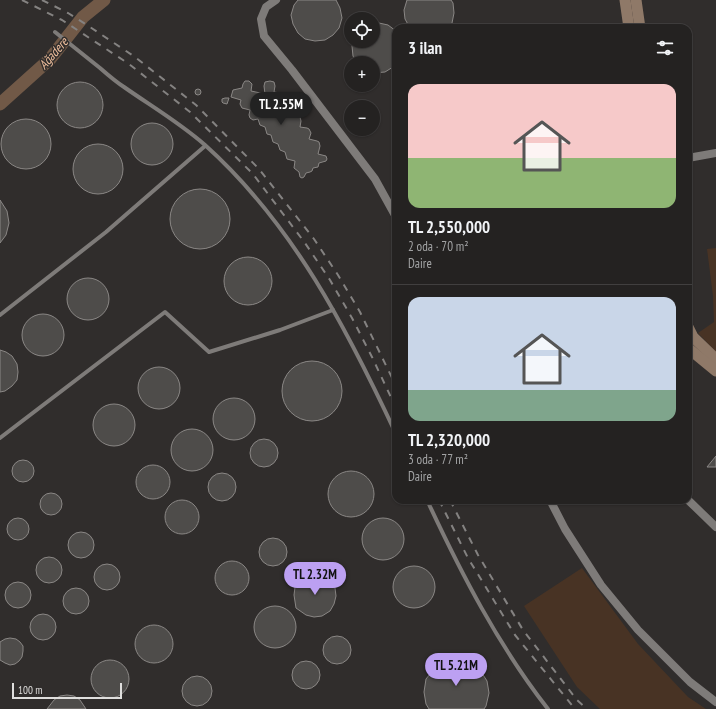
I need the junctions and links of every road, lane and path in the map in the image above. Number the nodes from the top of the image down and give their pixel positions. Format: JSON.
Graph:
{"nodes":[{"id":1,"x":276,"y":0,"type":"edge"},
{"id":2,"x":625,"y":0,"type":"edge"},
{"id":3,"x":636,"y":0,"type":"edge"},
{"id":4,"x":628,"y":24,"type":"edge"},
{"id":5,"x":639,"y":24,"type":"edge"},
{"id":6,"x":55,"y":32,"type":"dead end"},
{"id":7,"x":205,"y":146,"type":"junction"},
{"id":8,"x":716,"y":153,"type":"edge"},
{"id":9,"x":692,"y":157,"type":"edge"},
{"id":10,"x":392,"y":210,"type":"edge"},
{"id":11,"x":333,"y":310,"type":"junction"},
{"id":12,"x":0,"y":315,"type":"edge"},
{"id":13,"x":692,"y":341,"type":"edge"},
{"id":14,"x":692,"y":351,"type":"edge"},
{"id":15,"x":716,"y":359,"type":"edge"},
{"id":16,"x":716,"y":371,"type":"edge"},
{"id":17,"x":392,"y":426,"type":"edge"},
{"id":18,"x":0,"y":438,"type":"edge"},
{"id":19,"x":429,"y":504,"type":"edge"},
{"id":20,"x":552,"y":504,"type":"edge"},
{"id":21,"x":692,"y":504,"type":"edge"},
{"id":22,"x":716,"y":527,"type":"edge"},
{"id":23,"x":716,"y":702,"type":"edge"},
{"id":24,"x":548,"y":709,"type":"edge"}],
"edges":[{"from":1,"to":10,"type":"street"},
{"from":2,"to":4,"type":"main road"},
{"from":3,"to":5,"type":"main road"},
{"from":6,"to":7,"type":"lane"},
{"from":7,"to":11,"type":"lane"},
{"from":7,"to":12,"type":"lane"},
{"from":8,"to":9,"type":"street"},
{"from":11,"to":17,"type":"lane"},
{"from":11,"to":18,"type":"lane"},
{"from":13,"to":15,"type":"main road"},
{"from":14,"to":16,"type":"main road"},
{"from":19,"to":24,"type":"lane"},
{"from":20,"to":23,"type":"street"},
{"from":21,"to":22,"type":"street"}]}
